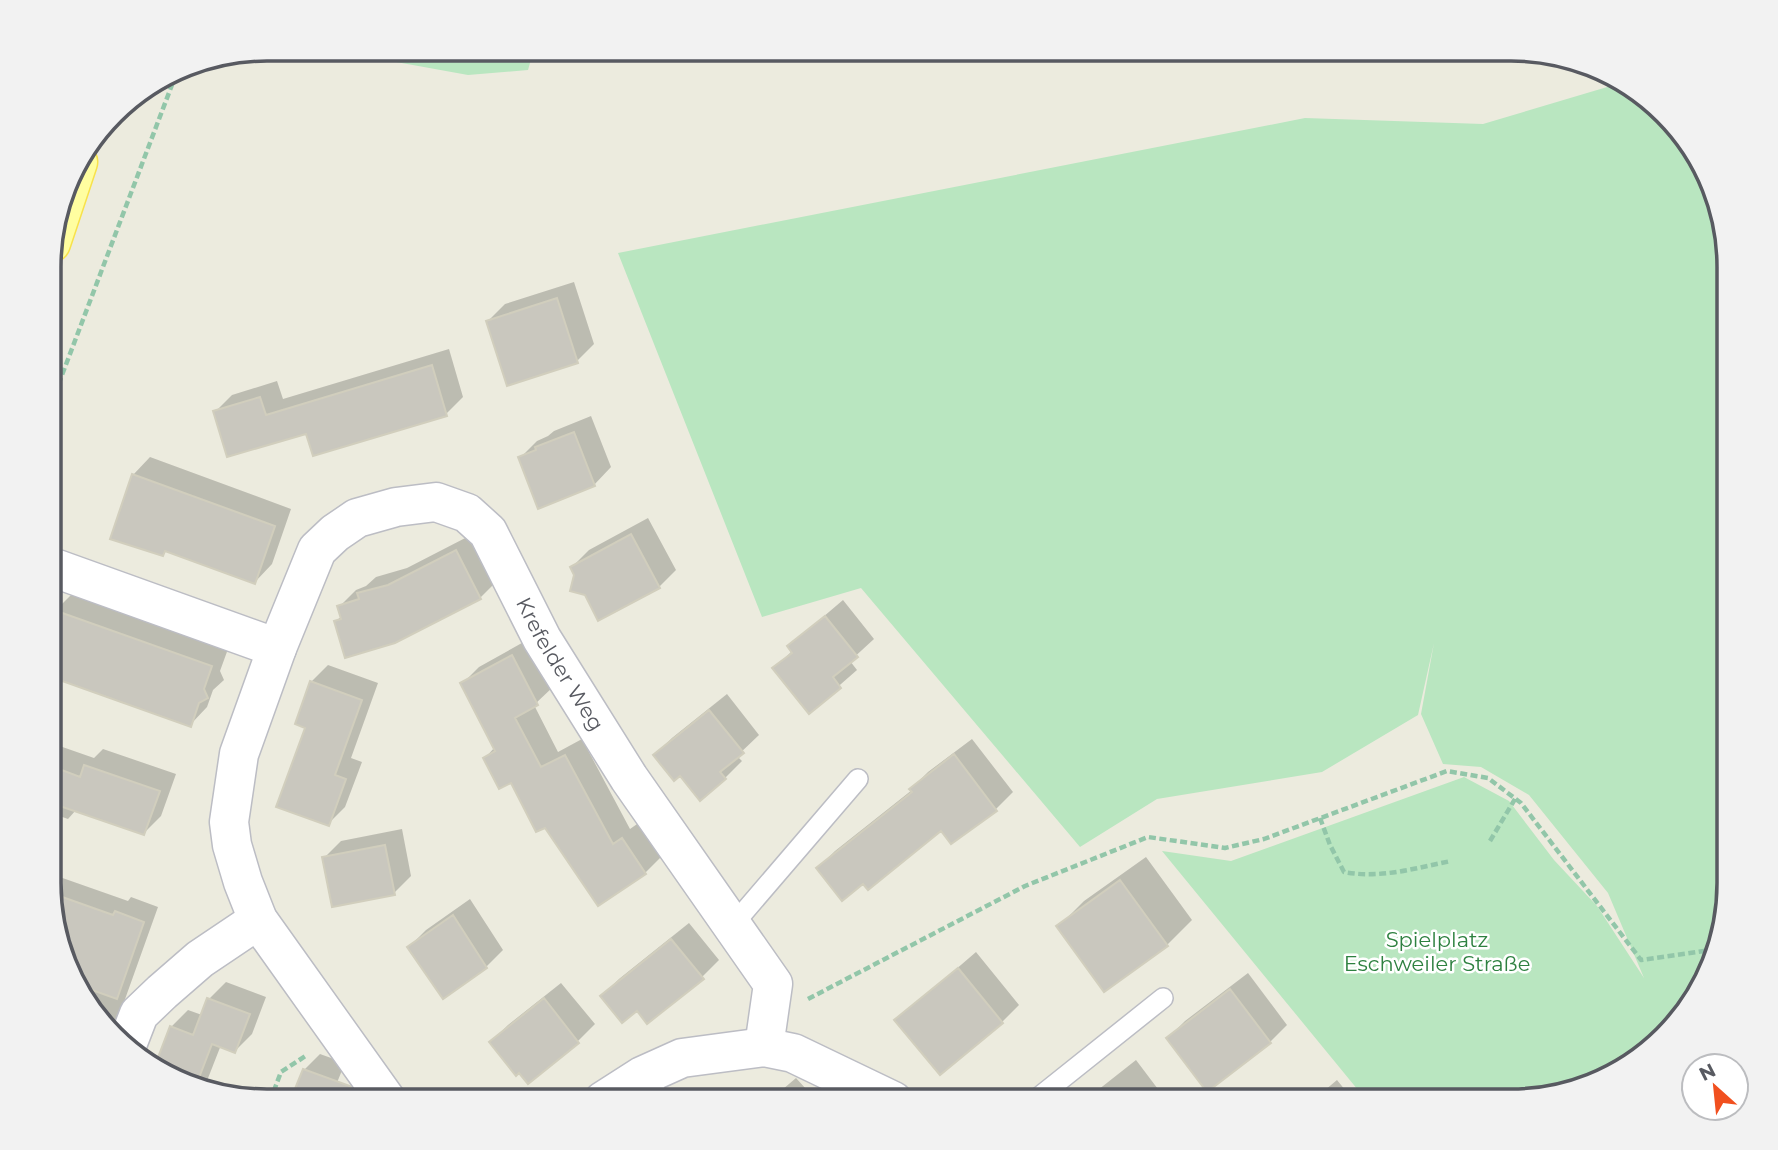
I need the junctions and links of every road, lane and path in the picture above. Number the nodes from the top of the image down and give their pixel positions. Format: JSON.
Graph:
{"nodes":[{"id":1,"x":172,"y":84,"type":"edge"},
{"id":2,"x":61,"y":378,"type":"edge"},
{"id":3,"x":61,"y":570,"type":"edge"},
{"id":4,"x":277,"y":648,"type":"junction"},
{"id":5,"x":858,"y":779,"type":"dead end"},
{"id":6,"x":1515,"y":799,"type":"junction"},
{"id":7,"x":1320,"y":818,"type":"junction"},
{"id":8,"x":1490,"y":841,"type":"dead end"},
{"id":9,"x":1451,"y":861,"type":"dead end"},
{"id":10,"x":258,"y":920,"type":"junction"},
{"id":11,"x":732,"y":926,"type":"junction"},
{"id":12,"x":1705,"y":951,"type":"edge"},
{"id":13,"x":1163,"y":998,"type":"dead end"},
{"id":14,"x":803,"y":1001,"type":"dead end"},
{"id":15,"x":340,"y":1034,"type":"junction"},
{"id":16,"x":130,"y":1037,"type":"edge"},
{"id":17,"x":764,"y":1047,"type":"junction"},
{"id":18,"x":653,"y":1088,"type":"edge"},
{"id":19,"x":1050,"y":1088,"type":"edge"},
{"id":20,"x":275,"y":1089,"type":"edge"},
{"id":21,"x":379,"y":1089,"type":"edge"},
{"id":22,"x":867,"y":1089,"type":"edge"}],
"edges":[{"from":1,"to":2,"type":"path"},
{"from":3,"to":4,"type":"street"},
{"from":4,"to":10,"type":"street","name":"Krefelder Weg"},
{"from":4,"to":11,"type":"street","name":"Krefelder Weg"},
{"from":5,"to":11,"type":"lane"},
{"from":6,"to":7,"type":"path"},
{"from":6,"to":8,"type":"path"},
{"from":6,"to":12,"type":"path"},
{"from":7,"to":9,"type":"path"},
{"from":7,"to":14,"type":"path"},
{"from":10,"to":15,"type":"street","name":"Krefelder Weg"},
{"from":10,"to":16,"type":"street"},
{"from":11,"to":17,"type":"street","name":"Krefelder Weg"},
{"from":13,"to":19,"type":"lane"},
{"from":15,"to":20,"type":"path"},
{"from":15,"to":21,"type":"street","name":"Krefelder Weg"},
{"from":17,"to":18,"type":"street"},
{"from":17,"to":22,"type":"street"}]}
